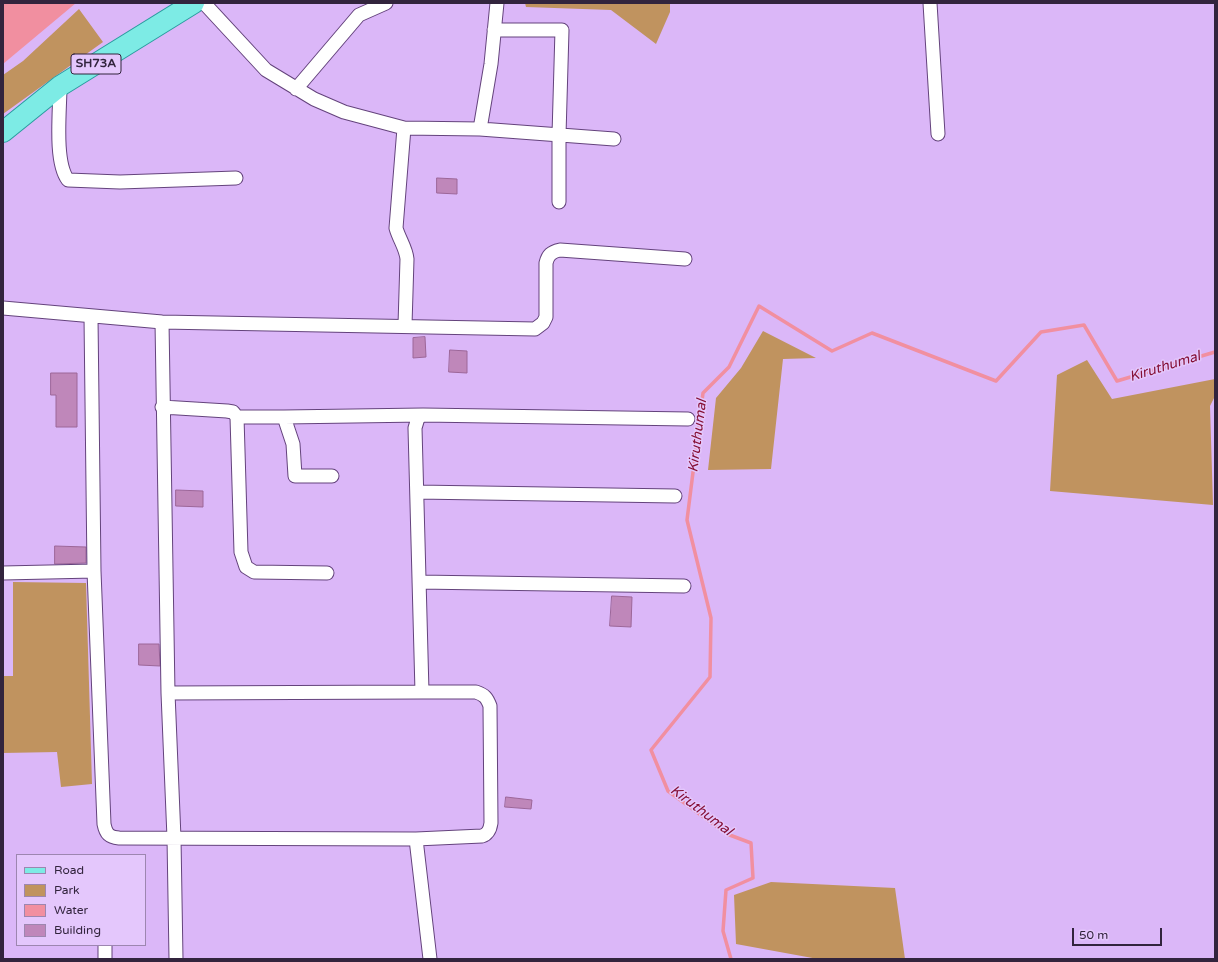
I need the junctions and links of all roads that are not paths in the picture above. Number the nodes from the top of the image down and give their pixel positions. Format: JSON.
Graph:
{"nodes":[{"id":1,"x":194,"y":3,"type":"edge"},
{"id":2,"x":204,"y":3,"type":"edge"},
{"id":3,"x":386,"y":3,"type":"edge"},
{"id":4,"x":497,"y":3,"type":"edge"},
{"id":5,"x":930,"y":3,"type":"edge"},
{"id":6,"x":494,"y":30,"type":"junction"},
{"id":7,"x":60,"y":86,"type":"junction"},
{"id":8,"x":296,"y":89,"type":"junction"},
{"id":9,"x":404,"y":128,"type":"junction"},
{"id":10,"x":480,"y":129,"type":"junction"},
{"id":11,"x":3,"y":132,"type":"edge"},
{"id":12,"x":938,"y":134,"type":"dead end"},
{"id":13,"x":559,"y":135,"type":"junction"},
{"id":14,"x":614,"y":139,"type":"dead end"},
{"id":15,"x":236,"y":178,"type":"dead end"},
{"id":16,"x":559,"y":202,"type":"dead end"},
{"id":17,"x":685,"y":259,"type":"dead end"},
{"id":18,"x":3,"y":308,"type":"edge"},
{"id":19,"x":91,"y":317,"type":"junction"},
{"id":20,"x":162,"y":322,"type":"junction"},
{"id":21,"x":406,"y":325,"type":"junction"},
{"id":22,"x":162,"y":407,"type":"junction"},
{"id":23,"x":423,"y":415,"type":"junction"},
{"id":24,"x":237,"y":417,"type":"junction"},
{"id":25,"x":284,"y":417,"type":"junction"},
{"id":26,"x":688,"y":419,"type":"dead end"},
{"id":27,"x":332,"y":476,"type":"dead end"},
{"id":28,"x":417,"y":492,"type":"junction"},
{"id":29,"x":675,"y":496,"type":"dead end"},
{"id":30,"x":94,"y":571,"type":"junction"},
{"id":31,"x":3,"y":573,"type":"edge"},
{"id":32,"x":327,"y":573,"type":"dead end"},
{"id":33,"x":419,"y":582,"type":"junction"},
{"id":34,"x":684,"y":586,"type":"dead end"},
{"id":35,"x":422,"y":692,"type":"junction"},
{"id":36,"x":168,"y":693,"type":"junction"},
{"id":37,"x":174,"y":838,"type":"junction"},
{"id":38,"x":416,"y":839,"type":"junction"},
{"id":39,"x":105,"y":946,"type":"edge"},
{"id":40,"x":105,"y":959,"type":"edge"},
{"id":41,"x":176,"y":959,"type":"edge"},
{"id":42,"x":430,"y":959,"type":"edge"}],
"edges":[{"from":1,"to":7,"type":"main road","number":"SH73A"},
{"from":2,"to":8,"type":"street"},
{"from":3,"to":8,"type":"street"},
{"from":4,"to":6,"type":"street"},
{"from":5,"to":12,"type":"street"},
{"from":6,"to":10,"type":"street"},
{"from":6,"to":13,"type":"street"},
{"from":7,"to":11,"type":"main road","number":"SH73A"},
{"from":7,"to":15,"type":"street"},
{"from":8,"to":9,"type":"street"},
{"from":9,"to":10,"type":"street"},
{"from":9,"to":21,"type":"street"},
{"from":10,"to":13,"type":"street"},
{"from":13,"to":14,"type":"street"},
{"from":13,"to":16,"type":"street"},
{"from":17,"to":21,"type":"street"},
{"from":18,"to":19,"type":"street"},
{"from":19,"to":20,"type":"street"},
{"from":19,"to":30,"type":"street"},
{"from":20,"to":21,"type":"street"},
{"from":20,"to":22,"type":"street"},
{"from":22,"to":24,"type":"street"},
{"from":22,"to":36,"type":"street"},
{"from":23,"to":25,"type":"street"},
{"from":23,"to":26,"type":"street"},
{"from":23,"to":28,"type":"street"},
{"from":24,"to":25,"type":"street"},
{"from":24,"to":32,"type":"street"},
{"from":25,"to":27,"type":"street"},
{"from":28,"to":29,"type":"street"},
{"from":28,"to":33,"type":"street"},
{"from":30,"to":31,"type":"street"},
{"from":30,"to":37,"type":"street"},
{"from":33,"to":34,"type":"street"},
{"from":33,"to":35,"type":"street"},
{"from":35,"to":36,"type":"street"},
{"from":35,"to":38,"type":"street"},
{"from":36,"to":37,"type":"street"},
{"from":37,"to":38,"type":"street"},
{"from":37,"to":41,"type":"street"},
{"from":38,"to":42,"type":"street"},
{"from":39,"to":40,"type":"street"}]}
